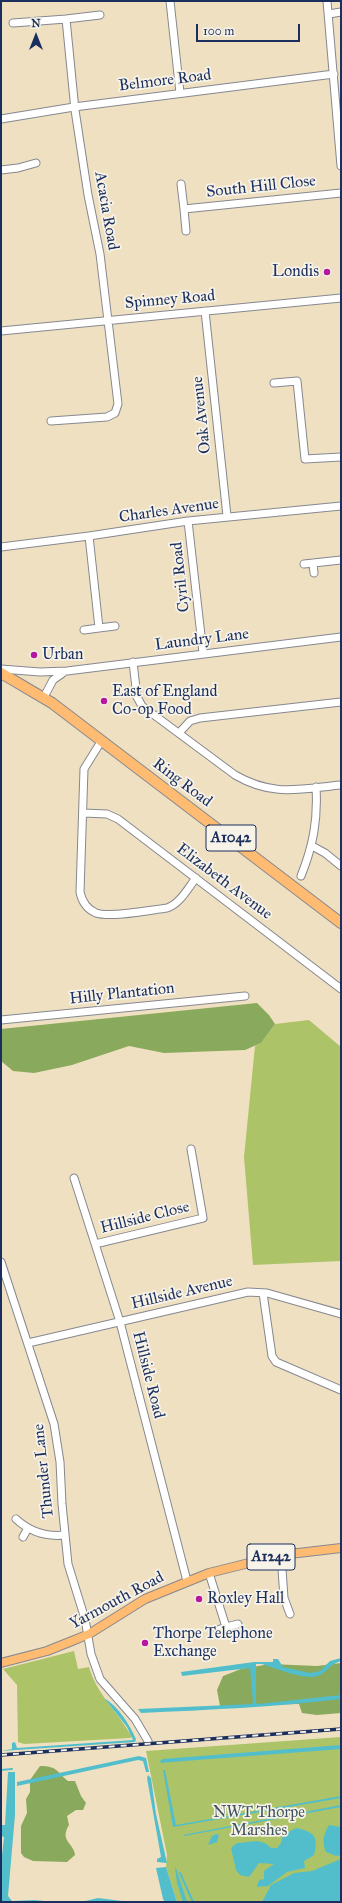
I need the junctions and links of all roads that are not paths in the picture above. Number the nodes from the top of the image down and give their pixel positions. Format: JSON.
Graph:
{"nodes":[{"id":1,"x":170,"y":1,"type":"edge"},
{"id":2,"x":327,"y":1,"type":"edge"},
{"id":3,"x":341,"y":12,"type":"edge"},
{"id":4,"x":329,"y":14,"type":"junction"},
{"id":5,"x":100,"y":15,"type":"dead end"},
{"id":6,"x":66,"y":19,"type":"junction"},
{"id":7,"x":13,"y":23,"type":"dead end"},
{"id":8,"x":334,"y":74,"type":"junction"},
{"id":9,"x":180,"y":93,"type":"junction"},
{"id":10,"x":74,"y":107,"type":"junction"},
{"id":11,"x":1,"y":118,"type":"edge"},
{"id":12,"x":36,"y":163,"type":"dead end"},
{"id":13,"x":341,"y":166,"type":"edge"},
{"id":14,"x":1,"y":170,"type":"edge"},
{"id":15,"x":181,"y":184,"type":"dead end"},
{"id":16,"x":341,"y":193,"type":"edge"},
{"id":17,"x":184,"y":209,"type":"junction"},
{"id":18,"x":186,"y":231,"type":"dead end"},
{"id":19,"x":341,"y":298,"type":"edge"},
{"id":20,"x":206,"y":311,"type":"junction"},
{"id":21,"x":108,"y":320,"type":"junction"},
{"id":22,"x":1,"y":331,"type":"edge"},
{"id":23,"x":274,"y":383,"type":"dead end"},
{"id":24,"x":51,"y":421,"type":"dead end"},
{"id":25,"x":341,"y":457,"type":"edge"},
{"id":26,"x":341,"y":506,"type":"edge"},
{"id":27,"x":227,"y":516,"type":"junction"},
{"id":28,"x":188,"y":521,"type":"junction"},
{"id":29,"x":89,"y":536,"type":"junction"},
{"id":30,"x":1,"y":546,"type":"edge"},
{"id":31,"x":341,"y":560,"type":"edge"},
{"id":32,"x":313,"y":563,"type":"junction"},
{"id":33,"x":304,"y":564,"type":"dead end"},
{"id":34,"x":314,"y":573,"type":"dead end"},
{"id":35,"x":115,"y":626,"type":"dead end"},
{"id":36,"x":99,"y":628,"type":"junction"},
{"id":37,"x":84,"y":630,"type":"dead end"},
{"id":38,"x":341,"y":637,"type":"edge"},
{"id":39,"x":203,"y":654,"type":"junction"},
{"id":40,"x":133,"y":662,"type":"junction"},
{"id":41,"x":1,"y":669,"type":"edge"},
{"id":42,"x":67,"y":671,"type":"junction"},
{"id":43,"x":1,"y":673,"type":"edge"},
{"id":44,"x":44,"y":697,"type":"junction"},
{"id":45,"x":341,"y":702,"type":"edge"},
{"id":46,"x":179,"y":733,"type":"junction"},
{"id":47,"x":102,"y":740,"type":"junction"},
{"id":48,"x":341,"y":785,"type":"edge"},
{"id":49,"x":316,"y":787,"type":"junction"},
{"id":50,"x":84,"y":813,"type":"junction"},
{"id":51,"x":312,"y":846,"type":"junction"},
{"id":52,"x":341,"y":866,"type":"edge"},
{"id":53,"x":301,"y":876,"type":"dead end"},
{"id":54,"x":196,"y":878,"type":"junction"},
{"id":55,"x":341,"y":923,"type":"edge"},
{"id":56,"x":341,"y":990,"type":"edge"},
{"id":57,"x":245,"y":996,"type":"dead end"},
{"id":58,"x":1,"y":1020,"type":"edge"},
{"id":59,"x":191,"y":1149,"type":"dead end"},
{"id":60,"x":74,"y":1178,"type":"dead end"},
{"id":61,"x":95,"y":1244,"type":"junction"},
{"id":62,"x":1,"y":1262,"type":"edge"},
{"id":63,"x":263,"y":1292,"type":"junction"},
{"id":64,"x":341,"y":1314,"type":"edge"},
{"id":65,"x":120,"y":1322,"type":"junction"},
{"id":66,"x":28,"y":1343,"type":"junction"},
{"id":67,"x":341,"y":1390,"type":"edge"},
{"id":68,"x":16,"y":1519,"type":"dead end"},
{"id":69,"x":28,"y":1528,"type":"junction"},
{"id":70,"x":64,"y":1535,"type":"junction"},
{"id":71,"x":23,"y":1537,"type":"dead end"},
{"id":72,"x":341,"y":1548,"type":"edge"},
{"id":73,"x":281,"y":1555,"type":"junction"},
{"id":74,"x":209,"y":1573,"type":"junction"},
{"id":75,"x":187,"y":1581,"type":"junction"},
{"id":76,"x":290,"y":1614,"type":"dead end"},
{"id":77,"x":238,"y":1624,"type":"dead end"},
{"id":78,"x":226,"y":1627,"type":"junction"},
{"id":79,"x":218,"y":1630,"type":"dead end"},
{"id":80,"x":88,"y":1634,"type":"junction"},
{"id":81,"x":1,"y":1663,"type":"edge"},
{"id":82,"x":148,"y":1741,"type":"dead end"}],
"edges":[{"from":1,"to":9,"type":"street"},
{"from":2,"to":4,"type":"street"},
{"from":3,"to":4,"type":"street"},
{"from":4,"to":8,"type":"street"},
{"from":5,"to":6,"type":"street"},
{"from":6,"to":7,"type":"street"},
{"from":6,"to":10,"type":"street","name":"Acacia Road"},
{"from":8,"to":9,"type":"street","name":"Belmore Road"},
{"from":8,"to":13,"type":"street"},
{"from":9,"to":10,"type":"street","name":"Belmore Road"},
{"from":10,"to":11,"type":"street","name":"Belmore Road"},
{"from":10,"to":21,"type":"street","name":"Acacia Road"},
{"from":12,"to":14,"type":"street"},
{"from":15,"to":17,"type":"street"},
{"from":16,"to":17,"type":"street","name":"South Hill Close"},
{"from":17,"to":18,"type":"street"},
{"from":19,"to":20,"type":"street","name":"Spinney Road"},
{"from":20,"to":21,"type":"street","name":"Spinney Road"},
{"from":20,"to":27,"type":"street","name":"Oak Avenue"},
{"from":21,"to":22,"type":"street","name":"Spinney Road"},
{"from":21,"to":24,"type":"street","name":"Acacia Road"},
{"from":23,"to":25,"type":"street"},
{"from":26,"to":27,"type":"street","name":"Charles Avenue"},
{"from":27,"to":28,"type":"street","name":"Charles Avenue"},
{"from":28,"to":29,"type":"street","name":"Charles Avenue"},
{"from":28,"to":39,"type":"street","name":"Cyril Road"},
{"from":29,"to":30,"type":"street","name":"Charles Avenue"},
{"from":29,"to":36,"type":"street"},
{"from":31,"to":32,"type":"street"},
{"from":32,"to":33,"type":"street"},
{"from":32,"to":34,"type":"street"},
{"from":35,"to":36,"type":"street"},
{"from":36,"to":37,"type":"street"},
{"from":38,"to":39,"type":"street","name":"Laundry Lane"},
{"from":39,"to":40,"type":"street","name":"Laundry Lane"},
{"from":40,"to":42,"type":"street","name":"Laundry Lane"},
{"from":40,"to":46,"type":"street"},
{"from":41,"to":42,"type":"street","name":"Laundry Lane"},
{"from":42,"to":44,"type":"street","name":"Laundry Lane"},
{"from":43,"to":44,"type":"highway","name":"Ring Road","number":"A1042"},
{"from":44,"to":47,"type":"highway","name":"Ring Road","number":"A1042"},
{"from":45,"to":46,"type":"street"},
{"from":46,"to":49,"type":"street"},
{"from":47,"to":50,"type":"street"},
{"from":47,"to":55,"type":"highway","name":"Ring Road","number":"A1042"},
{"from":48,"to":49,"type":"street"},
{"from":49,"to":51,"type":"street"},
{"from":50,"to":54,"type":"street","name":"Elizabeth Avenue"},
{"from":50,"to":54,"type":"street"},
{"from":51,"to":52,"type":"street"},
{"from":51,"to":53,"type":"street"},
{"from":54,"to":56,"type":"street","name":"Elizabeth Avenue"},
{"from":57,"to":58,"type":"street","name":"Hilly Plantation"},
{"from":59,"to":61,"type":"street","name":"Hillside Close"},
{"from":60,"to":61,"type":"street","name":"Hillside Road"},
{"from":61,"to":65,"type":"street","name":"Hillside Road"},
{"from":62,"to":66,"type":"street","name":"Thunder Lane"},
{"from":63,"to":64,"type":"street","name":"Hillside Avenue"},
{"from":63,"to":65,"type":"street","name":"Hillside Avenue"},
{"from":63,"to":67,"type":"street"},
{"from":65,"to":66,"type":"street","name":"Hillside Avenue"},
{"from":65,"to":75,"type":"street","name":"Hillside Road"},
{"from":66,"to":70,"type":"street","name":"Thunder Lane"},
{"from":68,"to":69,"type":"street"},
{"from":69,"to":70,"type":"street"},
{"from":69,"to":71,"type":"street"},
{"from":70,"to":80,"type":"street","name":"Thunder Lane"},
{"from":72,"to":73,"type":"main road","name":"Yarmouth Road","number":"A1242"},
{"from":73,"to":74,"type":"main road","name":"Yarmouth Road","number":"A1242"},
{"from":73,"to":76,"type":"street"},
{"from":74,"to":75,"type":"main road","name":"Yarmouth Road","number":"A1242"},
{"from":74,"to":78,"type":"street"},
{"from":75,"to":80,"type":"main road","name":"Yarmouth Road","number":"A1242"},
{"from":77,"to":78,"type":"street"},
{"from":78,"to":79,"type":"street"},
{"from":80,"to":81,"type":"main road","name":"Yarmouth Road","number":"A1242"},
{"from":80,"to":82,"type":"street","name":"Thunder Lane"}]}
